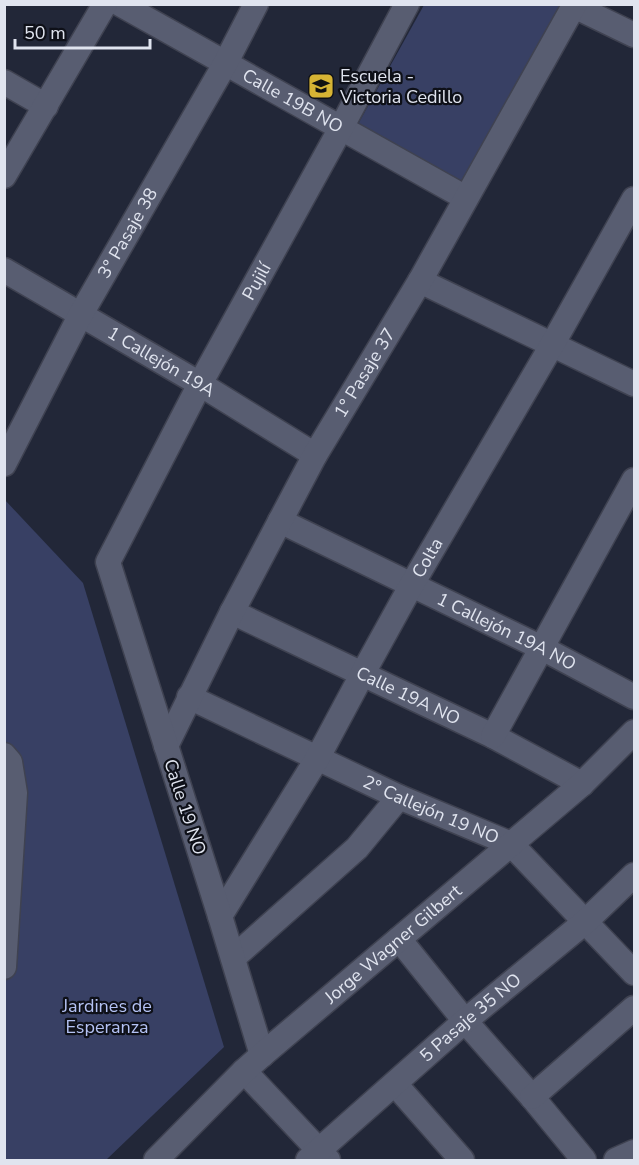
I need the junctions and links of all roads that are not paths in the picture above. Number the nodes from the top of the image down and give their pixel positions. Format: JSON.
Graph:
{"nodes":[{"id":1,"x":105,"y":4,"type":"edge"},
{"id":2,"x":120,"y":4,"type":"edge"},
{"id":3,"x":256,"y":4,"type":"edge"},
{"id":4,"x":407,"y":4,"type":"edge"},
{"id":5,"x":574,"y":5,"type":"edge"},
{"id":6,"x":634,"y":35,"type":"edge"},
{"id":7,"x":225,"y":64,"type":"junction"},
{"id":8,"x":4,"y":82,"type":"edge"},
{"id":9,"x":46,"y":106,"type":"junction"},
{"id":10,"x":341,"y":128,"type":"junction"},
{"id":11,"x":4,"y":177,"type":"edge"},
{"id":12,"x":466,"y":198,"type":"junction"},
{"id":13,"x":634,"y":199,"type":"edge"},
{"id":14,"x":4,"y":270,"type":"edge"},
{"id":15,"x":420,"y":281,"type":"junction"},
{"id":16,"x":81,"y":314,"type":"junction"},
{"id":17,"x":552,"y":345,"type":"junction"},
{"id":18,"x":200,"y":384,"type":"junction"},
{"id":19,"x":634,"y":384,"type":"edge"},
{"id":20,"x":315,"y":455,"type":"junction"},
{"id":21,"x":4,"y":464,"type":"edge"},
{"id":22,"x":634,"y":480,"type":"edge"},
{"id":23,"x":280,"y":521,"type":"junction"},
{"id":24,"x":109,"y":560,"type":"joint"},
{"id":25,"x":411,"y":586,"type":"junction"},
{"id":26,"x":232,"y":612,"type":"junction"},
{"id":27,"x":542,"y":648,"type":"junction"},
{"id":28,"x":363,"y":673,"type":"junction"},
{"id":29,"x":189,"y":697,"type":"junction"},
{"id":30,"x":634,"y":697,"type":"edge"},
{"id":31,"x":634,"y":732,"type":"edge"},
{"id":32,"x":493,"y":736,"type":"junction"},
{"id":33,"x":166,"y":746,"type":"junction"},
{"id":34,"x":4,"y":755,"type":"edge"},
{"id":35,"x":317,"y":759,"type":"junction"},
{"id":36,"x":582,"y":784,"type":"junction"},
{"id":37,"x":399,"y":797,"type":"junction"},
{"id":38,"x":511,"y":844,"type":"junction"},
{"id":39,"x":634,"y":875,"type":"edge"},
{"id":40,"x":220,"y":916,"type":"junction"},
{"id":41,"x":585,"y":922,"type":"junction"},
{"id":42,"x":399,"y":939,"type":"junction"},
{"id":43,"x":233,"y":958,"type":"junction"},
{"id":44,"x":4,"y":967,"type":"edge"},
{"id":45,"x":634,"y":974,"type":"edge"},
{"id":46,"x":634,"y":1008,"type":"edge"},
{"id":47,"x":465,"y":1021,"type":"junction"},
{"id":48,"x":262,"y":1055,"type":"junction"},
{"id":49,"x":244,"y":1071,"type":"junction"},
{"id":50,"x":394,"y":1084,"type":"junction"},
{"id":51,"x":532,"y":1097,"type":"junction"},
{"id":52,"x":634,"y":1152,"type":"edge"},
{"id":53,"x":318,"y":1157,"type":"edge"},
{"id":54,"x":156,"y":1161,"type":"edge"},
{"id":55,"x":462,"y":1161,"type":"edge"},
{"id":56,"x":584,"y":1161,"type":"edge"},
{"id":57,"x":616,"y":1161,"type":"edge"}],
"edges":[{"from":1,"to":9,"type":"street"},
{"from":2,"to":7,"type":"street","name":"Calle 19B NO"},
{"from":3,"to":7,"type":"street","name":"3° Pasaje 38"},
{"from":4,"to":10,"type":"street","name":"Pujilí"},
{"from":5,"to":6,"type":"street"},
{"from":5,"to":12,"type":"street","name":"1° Pasaje 37"},
{"from":7,"to":10,"type":"street","name":"Calle 19B NO"},
{"from":7,"to":16,"type":"street","name":"3° Pasaje 38"},
{"from":8,"to":9,"type":"street"},
{"from":9,"to":11,"type":"street"},
{"from":10,"to":12,"type":"street","name":"Calle 19B NO"},
{"from":10,"to":18,"type":"street","name":"Pujilí"},
{"from":12,"to":15,"type":"street","name":"1° Pasaje 37"},
{"from":13,"to":17,"type":"street","name":"Colta"},
{"from":14,"to":16,"type":"street","name":"1 Callejón 19A"},
{"from":15,"to":17,"type":"street"},
{"from":15,"to":20,"type":"street","name":"1° Pasaje 37"},
{"from":16,"to":18,"type":"street","name":"1 Callejón 19A"},
{"from":16,"to":21,"type":"street","name":"3° Pasaje 38"},
{"from":17,"to":19,"type":"street"},
{"from":17,"to":25,"type":"street","name":"Colta"},
{"from":18,"to":20,"type":"street","name":"1 Callejón 19A"},
{"from":18,"to":24,"type":"street","name":"Pujilí"},
{"from":20,"to":23,"type":"street","name":"1° Pasaje 37"},
{"from":22,"to":27,"type":"street"},
{"from":23,"to":25,"type":"street","name":"1 Callejón 19A NO"},
{"from":23,"to":26,"type":"street","name":"1° Pasaje 37"},
{"from":24,"to":33,"type":"street","name":"Calle 19 NO"},
{"from":25,"to":27,"type":"street","name":"1 Callejón 19A NO"},
{"from":25,"to":28,"type":"street","name":"Colta"},
{"from":26,"to":28,"type":"street","name":"Calle 19A NO"},
{"from":26,"to":29,"type":"street","name":"1° Pasaje 37"},
{"from":27,"to":30,"type":"street","name":"1 Callejón 19A NO"},
{"from":27,"to":32,"type":"street"},
{"from":28,"to":32,"type":"street","name":"Calle 19A NO"},
{"from":28,"to":35,"type":"street","name":"Colta"},
{"from":29,"to":33,"type":"street","name":"1° Pasaje 37"},
{"from":29,"to":35,"type":"street","name":"2° Callejón 19 NO"},
{"from":31,"to":36,"type":"street","name":"Jorge Wagner Gilbert"},
{"from":32,"to":36,"type":"street","name":"Calle 19A NO"},
{"from":33,"to":40,"type":"street","name":"Calle 19 NO"},
{"from":34,"to":44,"type":"street"},
{"from":35,"to":37,"type":"street","name":"2° Callejón 19 NO"},
{"from":35,"to":40,"type":"street","name":"Colta"},
{"from":36,"to":38,"type":"street","name":"Jorge Wagner Gilbert"},
{"from":37,"to":38,"type":"street","name":"2° Callejón 19 NO"},
{"from":37,"to":43,"type":"street"},
{"from":38,"to":41,"type":"street","name":"2° Callejón 19 NO"},
{"from":38,"to":42,"type":"street","name":"Jorge Wagner Gilbert"},
{"from":39,"to":41,"type":"street","name":"5 Pasaje 35 NO"},
{"from":40,"to":43,"type":"street","name":"Calle 19 NO"},
{"from":41,"to":45,"type":"street","name":"2° Callejón 19 NO"},
{"from":41,"to":47,"type":"street","name":"5 Pasaje 35 NO"},
{"from":42,"to":47,"type":"street"},
{"from":42,"to":48,"type":"street","name":"Jorge Wagner Gilbert"},
{"from":43,"to":48,"type":"street","name":"Calle 19 NO"},
{"from":46,"to":51,"type":"street"},
{"from":47,"to":50,"type":"street","name":"5 Pasaje 35 NO"},
{"from":47,"to":51,"type":"street"},
{"from":48,"to":49,"type":"street","name":"Jorge Wagner Gilbert"},
{"from":49,"to":53,"type":"street"},
{"from":49,"to":54,"type":"street","name":"Jorge Wagner Gilbert"},
{"from":50,"to":53,"type":"street","name":"5 Pasaje 35 NO"},
{"from":50,"to":55,"type":"street"},
{"from":51,"to":56,"type":"street"},
{"from":52,"to":57,"type":"street"}]}
